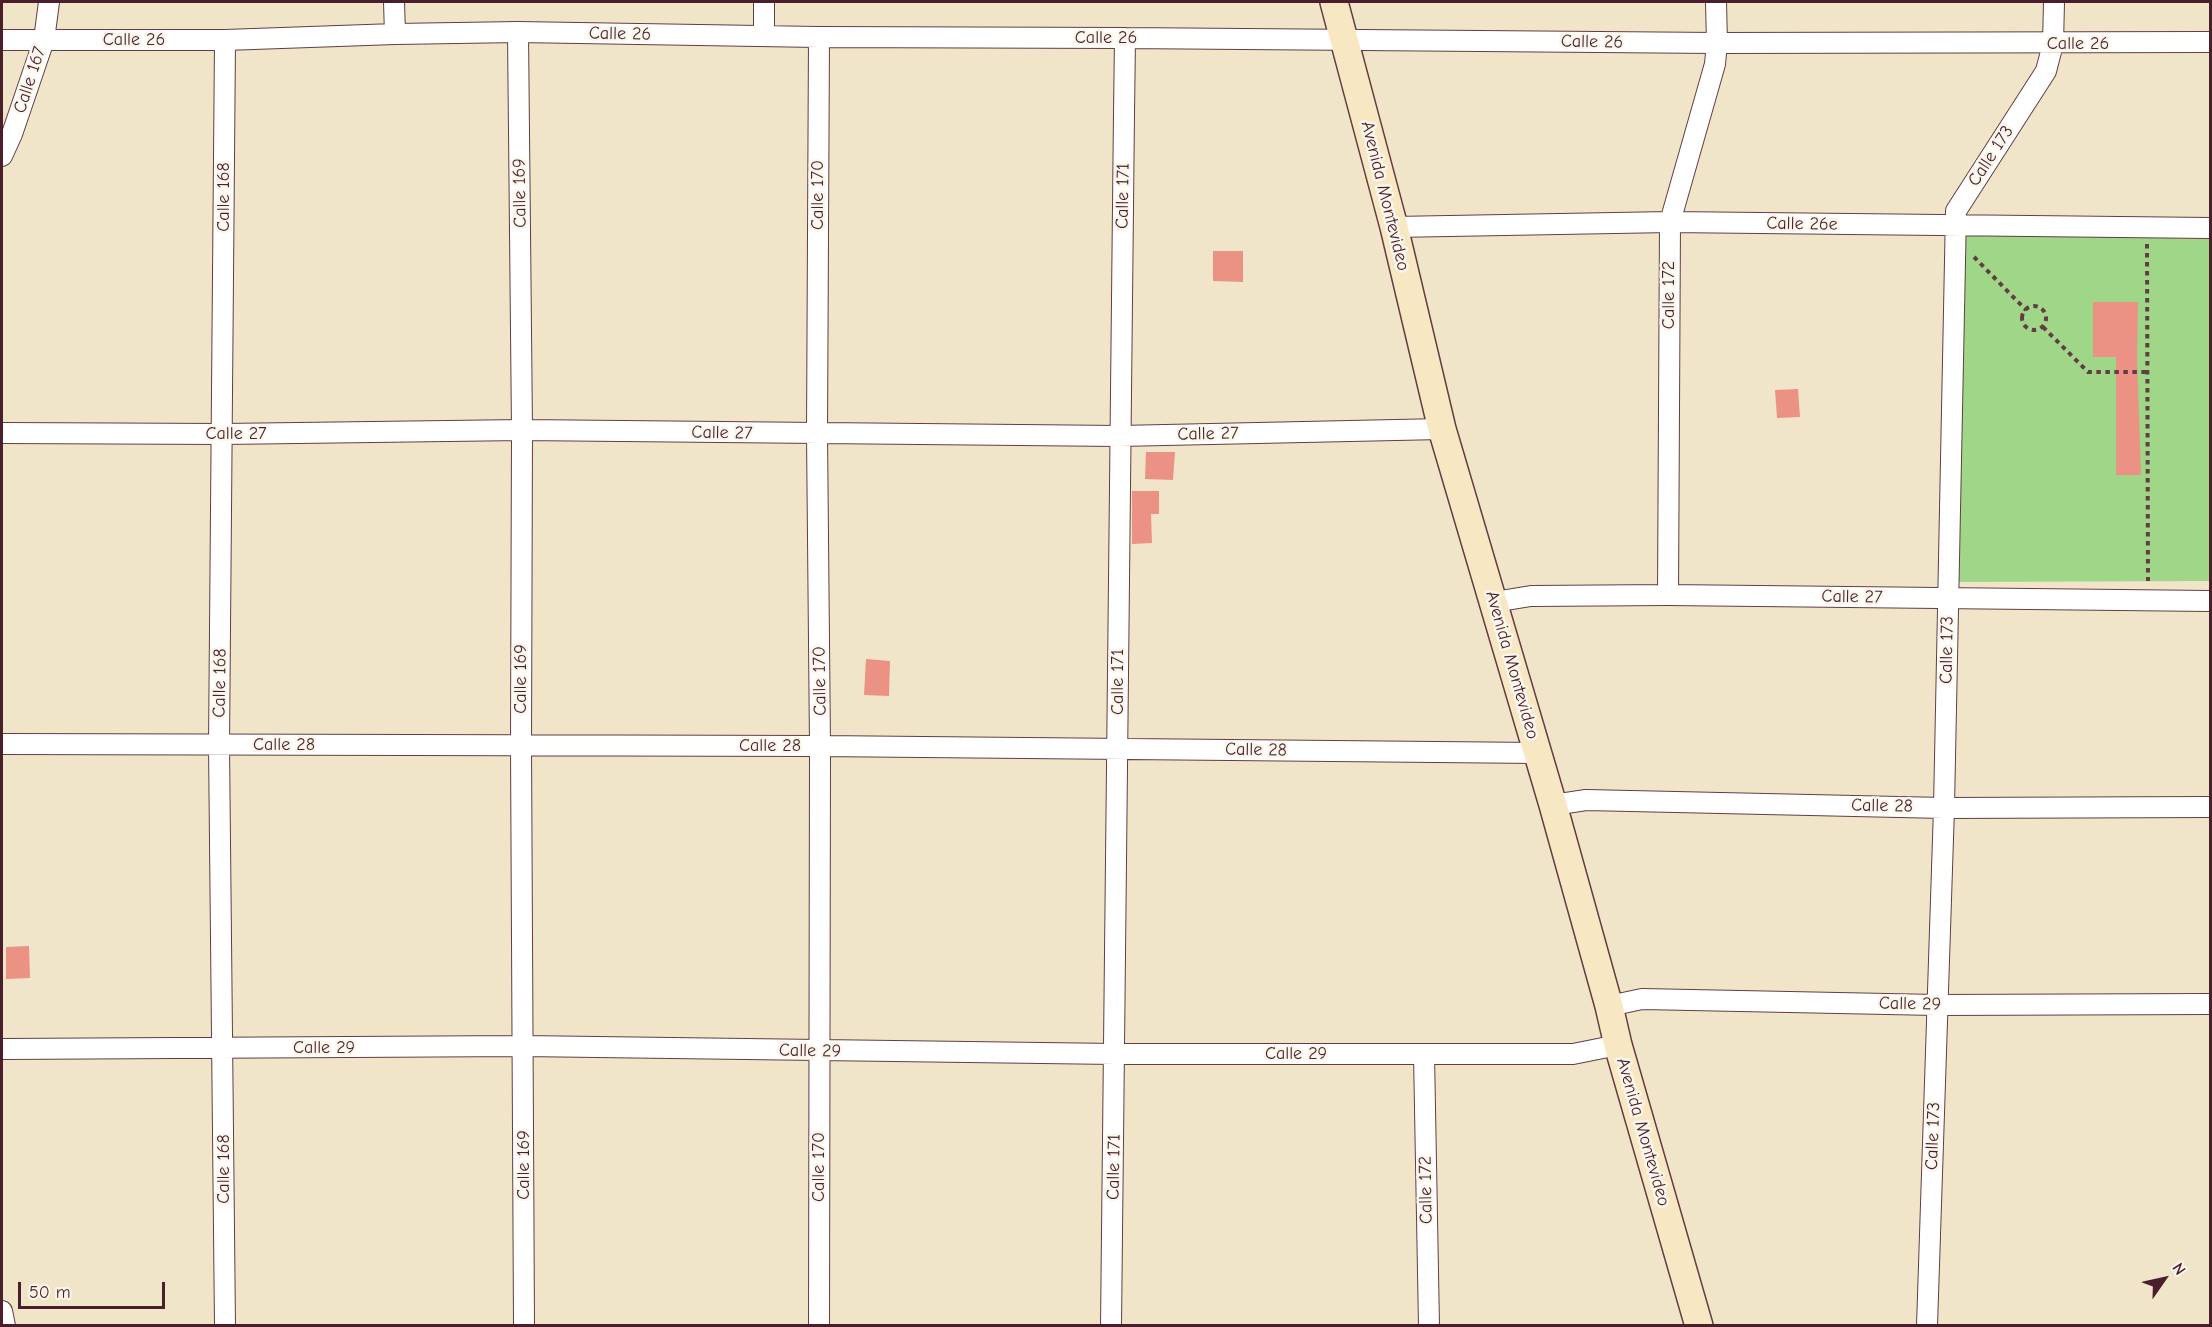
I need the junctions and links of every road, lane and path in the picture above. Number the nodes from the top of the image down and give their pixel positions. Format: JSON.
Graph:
{"nodes":[{"id":1,"x":49,"y":2,"type":"edge"},
{"id":2,"x":394,"y":2,"type":"edge"},
{"id":3,"x":764,"y":2,"type":"edge"},
{"id":4,"x":1334,"y":2,"type":"edge"},
{"id":5,"x":1716,"y":2,"type":"edge"},
{"id":6,"x":2054,"y":2,"type":"edge"},
{"id":7,"x":518,"y":32,"type":"junction"},
{"id":8,"x":395,"y":34,"type":"junction"},
{"id":9,"x":764,"y":36,"type":"junction"},
{"id":10,"x":819,"y":37,"type":"junction"},
{"id":11,"x":1125,"y":38,"type":"junction"},
{"id":12,"x":2,"y":40,"type":"edge"},
{"id":13,"x":44,"y":40,"type":"junction"},
{"id":14,"x":225,"y":40,"type":"junction"},
{"id":15,"x":1344,"y":40,"type":"junction"},
{"id":16,"x":2211,"y":42,"type":"edge"},
{"id":17,"x":1717,"y":43,"type":"junction"},
{"id":18,"x":2053,"y":44,"type":"junction"},
{"id":19,"x":2,"y":156,"type":"edge"},
{"id":20,"x":1670,"y":222,"type":"junction"},
{"id":21,"x":1954,"y":226,"type":"junction"},
{"id":22,"x":2147,"y":226,"type":"junction"},
{"id":23,"x":1394,"y":227,"type":"junction"},
{"id":24,"x":2211,"y":228,"type":"edge"},
{"id":25,"x":2026,"y":310,"type":"junction"},
{"id":26,"x":2043,"y":327,"type":"junction"},
{"id":27,"x":2147,"y":372,"type":"junction"},
{"id":28,"x":1442,"y":429,"type":"junction"},
{"id":29,"x":522,"y":430,"type":"junction"},
{"id":30,"x":2,"y":433,"type":"edge"},
{"id":31,"x":223,"y":434,"type":"junction"},
{"id":32,"x":817,"y":434,"type":"junction"},
{"id":33,"x":1119,"y":436,"type":"junction"},
{"id":34,"x":1668,"y":595,"type":"junction"},
{"id":35,"x":1948,"y":598,"type":"junction"},
{"id":36,"x":2148,"y":600,"type":"junction"},
{"id":37,"x":2211,"y":601,"type":"edge"},
{"id":38,"x":1494,"y":602,"type":"junction"},
{"id":39,"x":2,"y":744,"type":"edge"},
{"id":40,"x":219,"y":745,"type":"junction"},
{"id":41,"x":521,"y":745,"type":"junction"},
{"id":42,"x":820,"y":746,"type":"junction"},
{"id":43,"x":1117,"y":748,"type":"junction"},
{"id":44,"x":1538,"y":753,"type":"junction"},
{"id":45,"x":1553,"y":805,"type":"junction"},
{"id":46,"x":2211,"y":807,"type":"edge"},
{"id":47,"x":1944,"y":808,"type":"junction"},
{"id":48,"x":1936,"y":1005,"type":"junction"},
{"id":49,"x":2211,"y":1005,"type":"edge"},
{"id":50,"x":1609,"y":1006,"type":"junction"},
{"id":51,"x":1618,"y":1045,"type":"junction"},
{"id":52,"x":523,"y":1046,"type":"junction"},
{"id":53,"x":224,"y":1048,"type":"junction"},
{"id":54,"x":2,"y":1049,"type":"edge"},
{"id":55,"x":819,"y":1051,"type":"junction"},
{"id":56,"x":1116,"y":1054,"type":"junction"},
{"id":57,"x":1424,"y":1054,"type":"junction"},
{"id":58,"x":2,"y":1311,"type":"edge"},
{"id":59,"x":5,"y":1326,"type":"edge"},
{"id":60,"x":225,"y":1326,"type":"edge"},
{"id":61,"x":524,"y":1326,"type":"edge"},
{"id":62,"x":819,"y":1326,"type":"edge"},
{"id":63,"x":1111,"y":1326,"type":"edge"},
{"id":64,"x":1429,"y":1326,"type":"edge"},
{"id":65,"x":1699,"y":1326,"type":"edge"},
{"id":66,"x":1928,"y":1326,"type":"edge"}],
"edges":[{"from":1,"to":13,"type":"street","name":"Calle 167"},
{"from":2,"to":8,"type":"street"},
{"from":3,"to":9,"type":"street"},
{"from":4,"to":15,"type":"main road","name":"Avenida Montevideo"},
{"from":5,"to":17,"type":"street","name":"Calle 172"},
{"from":6,"to":18,"type":"street","name":"Calle 173"},
{"from":7,"to":8,"type":"street","name":"Calle 26"},
{"from":7,"to":9,"type":"street","name":"Calle 26"},
{"from":7,"to":29,"type":"street","name":"Calle 169"},
{"from":8,"to":14,"type":"street","name":"Calle 26"},
{"from":9,"to":10,"type":"street","name":"Calle 26"},
{"from":10,"to":11,"type":"street","name":"Calle 26"},
{"from":10,"to":32,"type":"street","name":"Calle 170"},
{"from":11,"to":15,"type":"street","name":"Calle 26"},
{"from":11,"to":33,"type":"street","name":"Calle 171"},
{"from":12,"to":13,"type":"street","name":"Calle 26"},
{"from":13,"to":14,"type":"street","name":"Calle 26"},
{"from":13,"to":19,"type":"street","name":"Calle 167"},
{"from":14,"to":31,"type":"street","name":"Calle 168"},
{"from":15,"to":17,"type":"street","name":"Calle 26"},
{"from":15,"to":23,"type":"main road","name":"Avenida Montevideo"},
{"from":16,"to":18,"type":"street","name":"Calle 26"},
{"from":17,"to":18,"type":"street","name":"Calle 26"},
{"from":17,"to":20,"type":"street","name":"Calle 172"},
{"from":18,"to":21,"type":"street","name":"Calle 173"},
{"from":20,"to":21,"type":"street","name":"Calle 26e"},
{"from":20,"to":23,"type":"street","name":"Calle 26e"},
{"from":20,"to":34,"type":"street","name":"Calle 172"},
{"from":21,"to":22,"type":"street","name":"Calle 26e"},
{"from":21,"to":25,"type":"path"},
{"from":21,"to":35,"type":"street","name":"Calle 173"},
{"from":22,"to":24,"type":"street","name":"Calle 26e"},
{"from":22,"to":27,"type":"path"},
{"from":23,"to":28,"type":"main road","name":"Avenida Montevideo"},
{"from":25,"to":26,"type":"path"},
{"from":25,"to":26,"type":"path"},
{"from":26,"to":27,"type":"path"},
{"from":27,"to":36,"type":"path"},
{"from":28,"to":33,"type":"street","name":"Calle 27"},
{"from":28,"to":38,"type":"main road","name":"Avenida Montevideo"},
{"from":29,"to":31,"type":"street","name":"Calle 27"},
{"from":29,"to":32,"type":"street","name":"Calle 27"},
{"from":29,"to":41,"type":"street","name":"Calle 169"},
{"from":30,"to":31,"type":"street","name":"Calle 27"},
{"from":31,"to":40,"type":"street","name":"Calle 168"},
{"from":32,"to":33,"type":"street","name":"Calle 27"},
{"from":32,"to":42,"type":"street","name":"Calle 170"},
{"from":33,"to":43,"type":"street","name":"Calle 171"},
{"from":34,"to":35,"type":"street","name":"Calle 27"},
{"from":34,"to":38,"type":"street","name":"Calle 27"},
{"from":35,"to":36,"type":"street","name":"Calle 27"},
{"from":35,"to":47,"type":"street","name":"Calle 173"},
{"from":36,"to":37,"type":"street","name":"Calle 27"},
{"from":38,"to":44,"type":"main road","name":"Avenida Montevideo"},
{"from":39,"to":40,"type":"street","name":"Calle 28"},
{"from":40,"to":41,"type":"street","name":"Calle 28"},
{"from":40,"to":53,"type":"street","name":"Calle 168"},
{"from":41,"to":42,"type":"street","name":"Calle 28"},
{"from":41,"to":52,"type":"street","name":"Calle 169"},
{"from":42,"to":43,"type":"street","name":"Calle 28"},
{"from":42,"to":55,"type":"street","name":"Calle 170"},
{"from":43,"to":44,"type":"street","name":"Calle 28"},
{"from":43,"to":56,"type":"street","name":"Calle 171"},
{"from":44,"to":45,"type":"main road","name":"Avenida Montevideo"},
{"from":45,"to":47,"type":"street","name":"Calle 28"},
{"from":45,"to":50,"type":"main road","name":"Avenida Montevideo"},
{"from":46,"to":47,"type":"street","name":"Calle 28"},
{"from":47,"to":48,"type":"street","name":"Calle 173"},
{"from":48,"to":49,"type":"street","name":"Calle 29"},
{"from":48,"to":50,"type":"street","name":"Calle 29"},
{"from":48,"to":66,"type":"street","name":"Calle 173"},
{"from":50,"to":51,"type":"main road","name":"Avenida Montevideo"},
{"from":51,"to":57,"type":"street","name":"Calle 29"},
{"from":51,"to":65,"type":"main road","name":"Avenida Montevideo"},
{"from":52,"to":53,"type":"street","name":"Calle 29"},
{"from":52,"to":55,"type":"street","name":"Calle 29"},
{"from":52,"to":61,"type":"street","name":"Calle 169"},
{"from":53,"to":54,"type":"street","name":"Calle 29"},
{"from":53,"to":60,"type":"street","name":"Calle 168"},
{"from":55,"to":56,"type":"street","name":"Calle 29"},
{"from":55,"to":62,"type":"street","name":"Calle 170"},
{"from":56,"to":57,"type":"street","name":"Calle 29"},
{"from":56,"to":63,"type":"street","name":"Calle 171"},
{"from":57,"to":64,"type":"street","name":"Calle 172"},
{"from":58,"to":59,"type":"street"}]}
